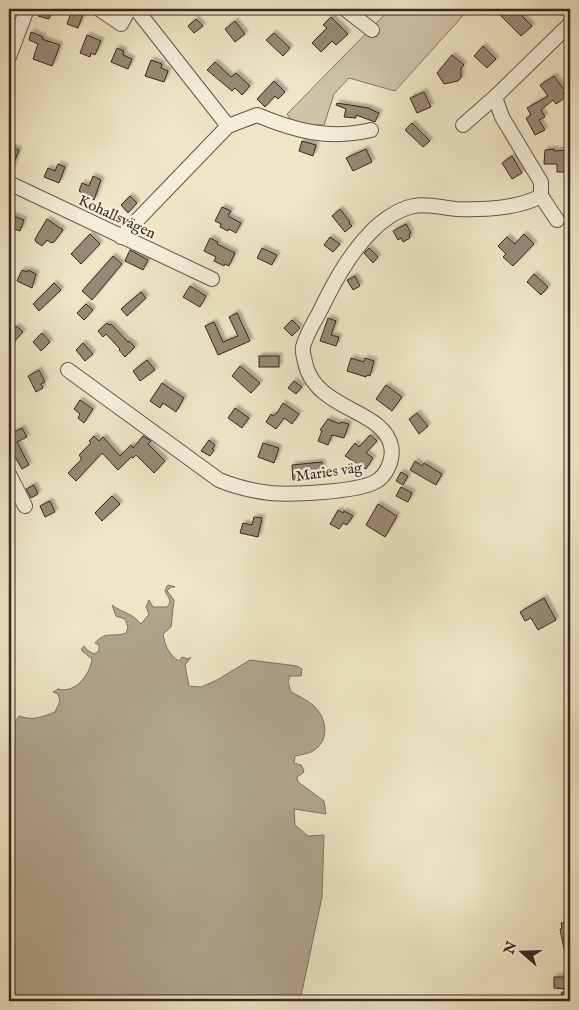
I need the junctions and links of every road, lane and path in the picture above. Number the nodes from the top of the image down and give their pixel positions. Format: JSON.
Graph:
{"nodes":[{"id":1,"x":27,"y":9,"type":"edge"},
{"id":2,"x":98,"y":9,"type":"edge"},
{"id":3,"x":129,"y":9,"type":"edge"},
{"id":4,"x":136,"y":9,"type":"edge"},
{"id":5,"x":345,"y":9,"type":"edge"},
{"id":6,"x":570,"y":24,"type":"edge"},
{"id":7,"x":372,"y":30,"type":"dead end"},
{"id":8,"x":9,"y":57,"type":"edge"},
{"id":9,"x":495,"y":97,"type":"junction"},
{"id":10,"x":464,"y":125,"type":"dead end"},
{"id":11,"x":228,"y":126,"type":"junction"},
{"id":12,"x":371,"y":130,"type":"dead end"},
{"id":13,"x":9,"y":183,"type":"edge"},
{"id":14,"x":541,"y":196,"type":"junction"},
{"id":15,"x":557,"y":220,"type":"dead end"},
{"id":16,"x":121,"y":237,"type":"junction"},
{"id":17,"x":212,"y":279,"type":"dead end"},
{"id":18,"x":68,"y":370,"type":"dead end"},
{"id":19,"x":9,"y":474,"type":"edge"},
{"id":20,"x":25,"y":506,"type":"dead end"}],
"edges":[{"from":1,"to":8,"type":"street"},
{"from":2,"to":3,"type":"street"},
{"from":4,"to":11,"type":"street"},
{"from":5,"to":7,"type":"street"},
{"from":6,"to":9,"type":"street"},
{"from":9,"to":10,"type":"street"},
{"from":9,"to":14,"type":"street"},
{"from":11,"to":12,"type":"street"},
{"from":11,"to":16,"type":"street"},
{"from":13,"to":16,"type":"street","name":"Kohallsvägen"},
{"from":14,"to":15,"type":"street"},
{"from":14,"to":18,"type":"street","name":"Maries väg"},
{"from":16,"to":17,"type":"street","name":"Kohallsvägen"},
{"from":19,"to":20,"type":"street"}]}
